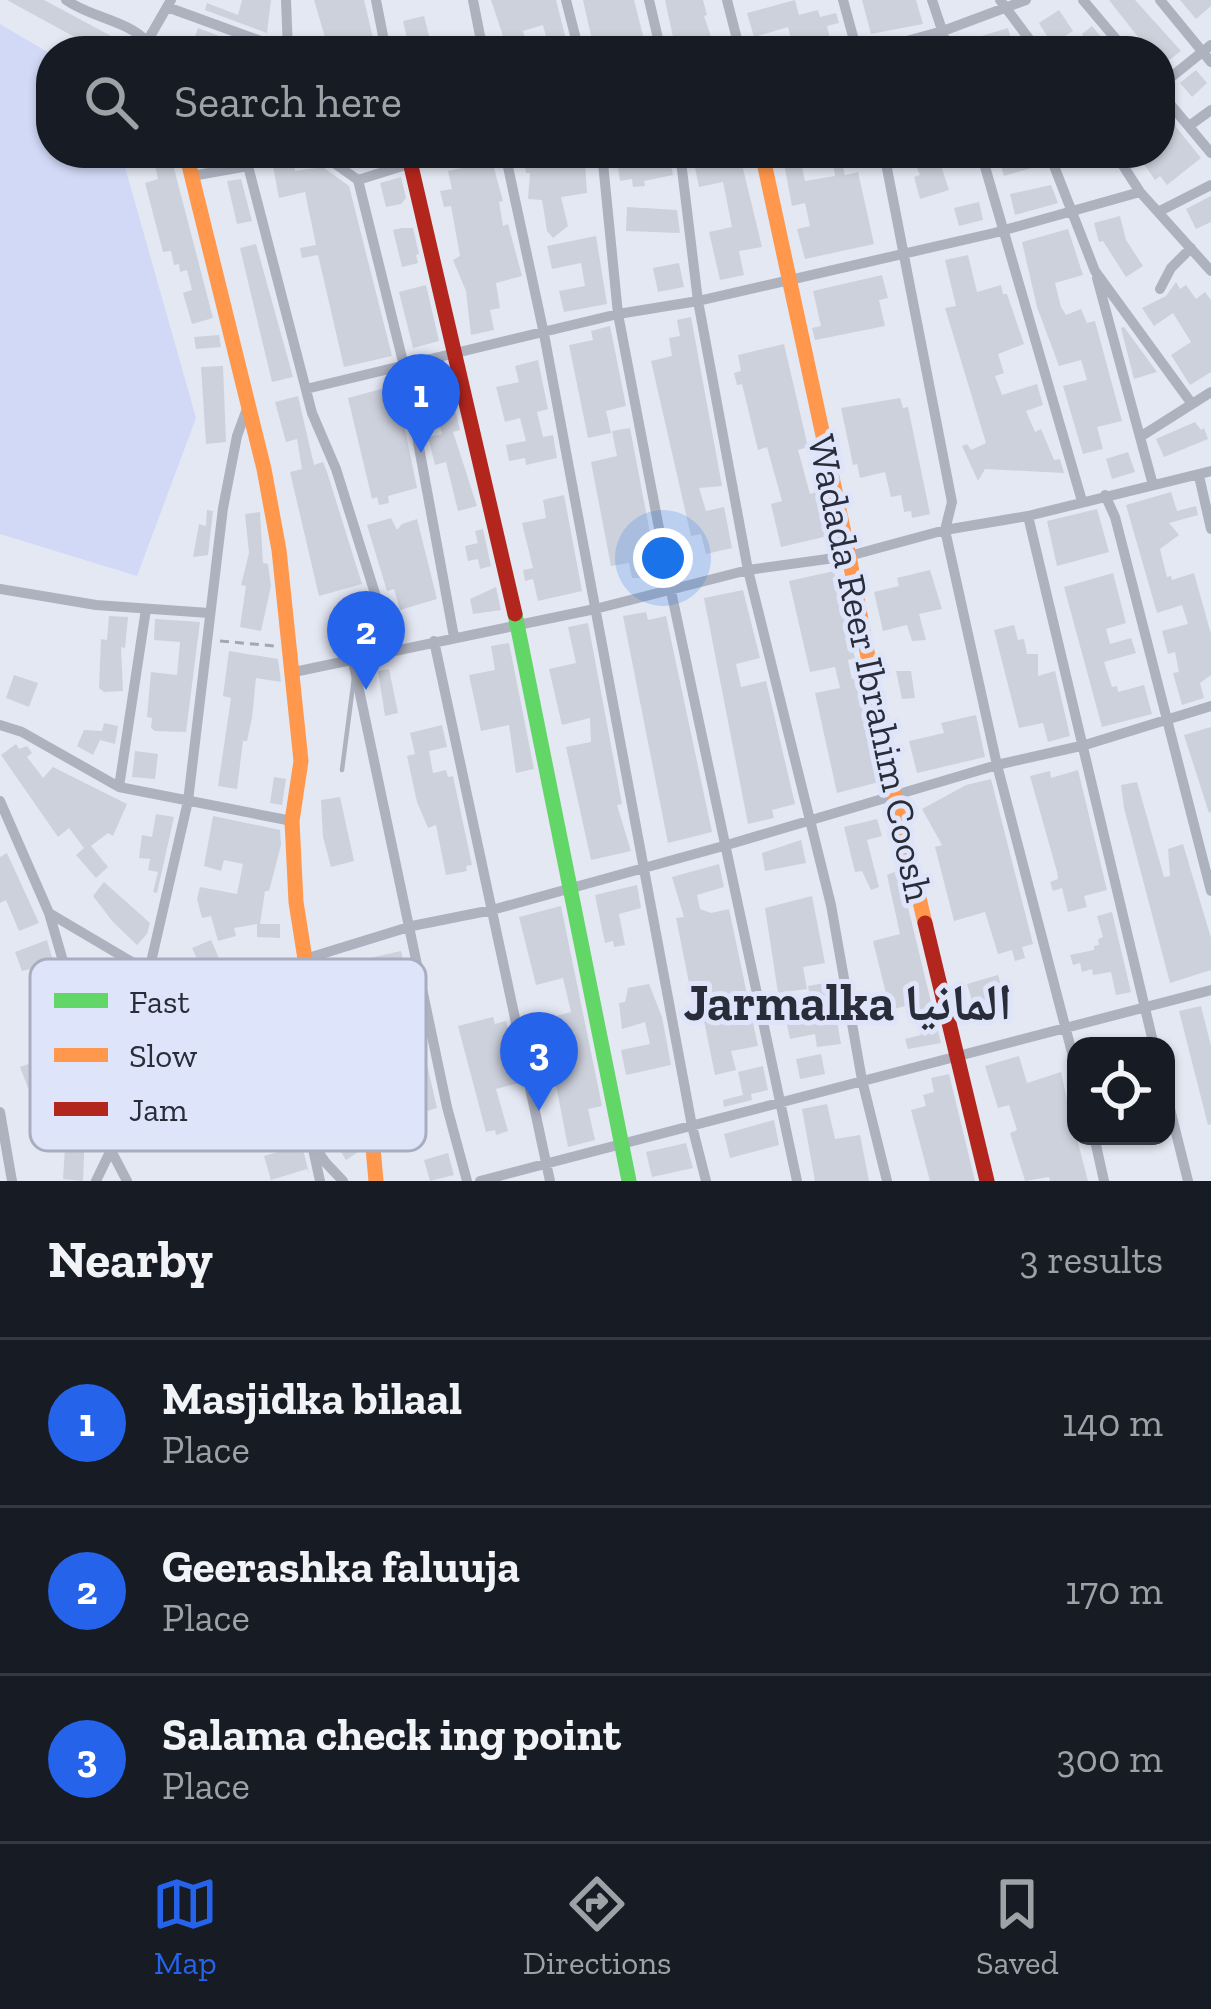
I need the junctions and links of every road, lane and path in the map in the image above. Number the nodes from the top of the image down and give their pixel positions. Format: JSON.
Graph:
{"nodes":[{"id":1,"x":67,"y":0,"type":"edge"},
{"id":2,"x":286,"y":0,"type":"edge"},
{"id":3,"x":376,"y":0,"type":"edge"},
{"id":4,"x":472,"y":0,"type":"edge"},
{"id":5,"x":566,"y":0,"type":"edge"},
{"id":6,"x":649,"y":0,"type":"edge"},
{"id":7,"x":727,"y":0,"type":"edge"},
{"id":8,"x":843,"y":0,"type":"edge"},
{"id":9,"x":932,"y":0,"type":"edge"},
{"id":10,"x":1026,"y":0,"type":"edge"},
{"id":11,"x":1083,"y":0,"type":"edge"},
{"id":12,"x":1160,"y":0,"type":"edge"},
{"id":13,"x":169,"y":3,"type":"edge"},
{"id":14,"x":1003,"y":4,"type":"edge"},
{"id":15,"x":943,"y":32,"type":"junction"},
{"id":16,"x":133,"y":36,"type":"edge"},
{"id":17,"x":155,"y":36,"type":"edge"},
{"id":18,"x":251,"y":36,"type":"edge"},
{"id":19,"x":287,"y":36,"type":"edge"},
{"id":20,"x":383,"y":36,"type":"edge"},
{"id":21,"x":480,"y":36,"type":"edge"},
{"id":22,"x":575,"y":36,"type":"edge"},
{"id":23,"x":657,"y":36,"type":"edge"},
{"id":24,"x":736,"y":36,"type":"edge"},
{"id":25,"x":853,"y":36,"type":"edge"},
{"id":26,"x":928,"y":36,"type":"edge"},
{"id":27,"x":944,"y":36,"type":"edge"},
{"id":28,"x":1027,"y":36,"type":"edge"},
{"id":29,"x":1113,"y":36,"type":"edge"},
{"id":30,"x":1208,"y":53,"type":"edge"},
{"id":31,"x":1175,"y":78,"type":"edge"},
{"id":32,"x":1175,"y":108,"type":"edge"},
{"id":33,"x":1211,"y":110,"type":"edge"},
{"id":34,"x":1189,"y":126,"type":"junction"},
{"id":35,"x":1211,"y":153,"type":"edge"},
{"id":36,"x":190,"y":168,"type":"edge"},
{"id":37,"x":237,"y":168,"type":"edge"},
{"id":38,"x":249,"y":168,"type":"edge"},
{"id":39,"x":341,"y":168,"type":"edge"},
{"id":40,"x":386,"y":168,"type":"edge"},
{"id":41,"x":411,"y":168,"type":"edge"},
{"id":42,"x":508,"y":168,"type":"edge"},
{"id":43,"x":603,"y":168,"type":"edge"},
{"id":44,"x":682,"y":168,"type":"edge"},
{"id":45,"x":765,"y":168,"type":"edge"},
{"id":46,"x":887,"y":168,"type":"edge"},
{"id":47,"x":986,"y":168,"type":"edge"},
{"id":48,"x":1055,"y":168,"type":"edge"},
{"id":49,"x":1125,"y":168,"type":"edge"},
{"id":50,"x":192,"y":176,"type":"junction"},
{"id":51,"x":358,"y":180,"type":"junction"},
{"id":52,"x":1211,"y":184,"type":"edge"},
{"id":53,"x":1140,"y":192,"type":"junction"},
{"id":54,"x":1072,"y":211,"type":"junction"},
{"id":55,"x":1158,"y":212,"type":"junction"},
{"id":56,"x":1006,"y":230,"type":"junction"},
{"id":57,"x":1190,"y":248,"type":"junction"},
{"id":58,"x":904,"y":253,"type":"junction"},
{"id":59,"x":1095,"y":271,"type":"junction"},
{"id":60,"x":1211,"y":271,"type":"edge"},
{"id":61,"x":787,"y":279,"type":"junction"},
{"id":62,"x":1160,"y":289,"type":"dead end"},
{"id":63,"x":698,"y":301,"type":"junction"},
{"id":64,"x":618,"y":314,"type":"junction"},
{"id":65,"x":544,"y":334,"type":"junction"},
{"id":66,"x":456,"y":352,"type":"junction"},
{"id":67,"x":404,"y":366,"type":"junction"},
{"id":68,"x":306,"y":389,"type":"junction"},
{"id":69,"x":1211,"y":392,"type":"edge"},
{"id":70,"x":1192,"y":404,"type":"junction"},
{"id":71,"x":248,"y":406,"type":"junction"},
{"id":72,"x":1141,"y":437,"type":"junction"},
{"id":73,"x":1205,"y":473,"type":"edge"},
{"id":74,"x":1153,"y":485,"type":"junction"},
{"id":75,"x":1105,"y":495,"type":"junction"},
{"id":76,"x":1082,"y":501,"type":"junction"},
{"id":77,"x":1028,"y":516,"type":"junction"},
{"id":78,"x":945,"y":530,"type":"junction"},
{"id":79,"x":1211,"y":530,"type":"edge"},
{"id":80,"x":849,"y":556,"type":"junction"},
{"id":81,"x":748,"y":571,"type":"junction"},
{"id":82,"x":0,"y":589,"type":"edge"},
{"id":83,"x":671,"y":591,"type":"junction"},
{"id":84,"x":595,"y":609,"type":"junction"},
{"id":85,"x":146,"y":610,"type":"junction"},
{"id":86,"x":209,"y":613,"type":"junction"},
{"id":87,"x":517,"y":624,"type":"junction"},
{"id":88,"x":289,"y":633,"type":"junction"},
{"id":89,"x":454,"y":637,"type":"junction"},
{"id":90,"x":206,"y":640,"type":"junction"},
{"id":91,"x":434,"y":641,"type":"junction"},
{"id":92,"x":393,"y":651,"type":"junction"},
{"id":93,"x":355,"y":667,"type":"junction"},
{"id":94,"x":294,"y":672,"type":"junction"},
{"id":95,"x":1211,"y":706,"type":"edge"},
{"id":96,"x":1166,"y":718,"type":"junction"},
{"id":97,"x":0,"y":725,"type":"edge"},
{"id":98,"x":1085,"y":746,"type":"junction"},
{"id":99,"x":997,"y":765,"type":"junction"},
{"id":100,"x":342,"y":770,"type":"dead end"},
{"id":101,"x":119,"y":787,"type":"junction"},
{"id":102,"x":894,"y":794,"type":"junction"},
{"id":103,"x":0,"y":801,"type":"edge"},
{"id":104,"x":188,"y":801,"type":"junction"},
{"id":105,"x":292,"y":821,"type":"junction"},
{"id":106,"x":810,"y":821,"type":"junction"},
{"id":107,"x":727,"y":845,"type":"junction"},
{"id":108,"x":643,"y":866,"type":"junction"},
{"id":109,"x":568,"y":889,"type":"junction"},
{"id":110,"x":1211,"y":891,"type":"edge"},
{"id":111,"x":492,"y":910,"type":"junction"},
{"id":112,"x":50,"y":913,"type":"junction"},
{"id":113,"x":412,"y":926,"type":"junction"},
{"id":114,"x":62,"y":959,"type":"edge"},
{"id":115,"x":130,"y":959,"type":"edge"},
{"id":116,"x":155,"y":959,"type":"edge"},
{"id":117,"x":304,"y":959,"type":"joint"},
{"id":118,"x":418,"y":959,"type":"edge"},
{"id":119,"x":1211,"y":990,"type":"edge"},
{"id":120,"x":426,"y":1000,"type":"edge"},
{"id":121,"x":1143,"y":1006,"type":"junction"},
{"id":122,"x":1065,"y":1028,"type":"junction"},
{"id":123,"x":1067,"y":1037,"type":"edge"},
{"id":124,"x":1152,"y":1037,"type":"edge"},
{"id":125,"x":957,"y":1055,"type":"junction"},
{"id":126,"x":862,"y":1080,"type":"junction"},
{"id":127,"x":780,"y":1102,"type":"junction"},
{"id":128,"x":0,"y":1112,"type":"edge"},
{"id":129,"x":692,"y":1126,"type":"junction"},
{"id":130,"x":1175,"y":1130,"type":"edge"},
{"id":131,"x":1096,"y":1145,"type":"edge"},
{"id":132,"x":622,"y":1146,"type":"junction"},
{"id":133,"x":109,"y":1151,"type":"edge"},
{"id":134,"x":111,"y":1151,"type":"edge"},
{"id":135,"x":314,"y":1151,"type":"edge"},
{"id":136,"x":321,"y":1151,"type":"edge"},
{"id":137,"x":373,"y":1151,"type":"edge"},
{"id":138,"x":546,"y":1164,"type":"junction"},
{"id":139,"x":12,"y":1181,"type":"edge"},
{"id":140,"x":96,"y":1181,"type":"edge"},
{"id":141,"x":127,"y":1181,"type":"edge"},
{"id":142,"x":320,"y":1181,"type":"edge"},
{"id":143,"x":343,"y":1181,"type":"edge"},
{"id":144,"x":376,"y":1181,"type":"edge"},
{"id":145,"x":467,"y":1181,"type":"edge"},
{"id":146,"x":479,"y":1181,"type":"edge"},
{"id":147,"x":550,"y":1181,"type":"edge"},
{"id":148,"x":629,"y":1181,"type":"edge"},
{"id":149,"x":706,"y":1181,"type":"edge"},
{"id":150,"x":797,"y":1181,"type":"edge"},
{"id":151,"x":886,"y":1181,"type":"edge"},
{"id":152,"x":987,"y":1181,"type":"edge"},
{"id":153,"x":1104,"y":1181,"type":"edge"},
{"id":154,"x":1188,"y":1181,"type":"edge"}],
"edges":[{"from":1,"to":16,"type":"street"},
{"from":2,"to":19,"type":"street"},
{"from":3,"to":20,"type":"street"},
{"from":4,"to":21,"type":"street"},
{"from":5,"to":22,"type":"street"},
{"from":6,"to":23,"type":"street"},
{"from":7,"to":24,"type":"street"},
{"from":8,"to":25,"type":"street"},
{"from":9,"to":15,"type":"street"},
{"from":10,"to":14,"type":"street"},
{"from":11,"to":29,"type":"street"},
{"from":12,"to":30,"type":"street"},
{"from":13,"to":17,"type":"street"},
{"from":13,"to":18,"type":"street"},
{"from":14,"to":15,"type":"street"},
{"from":14,"to":28,"type":"street"},
{"from":15,"to":26,"type":"street"},
{"from":15,"to":27,"type":"street"},
{"from":30,"to":31,"type":"street"},
{"from":32,"to":34,"type":"street"},
{"from":33,"to":34,"type":"street"},
{"from":34,"to":35,"type":"street"},
{"from":36,"to":50,"type":"street"},
{"from":37,"to":50,"type":"street"},
{"from":38,"to":68,"type":"street"},
{"from":39,"to":51,"type":"street"},
{"from":40,"to":51,"type":"street"},
{"from":41,"to":66,"type":"street"},
{"from":42,"to":65,"type":"street"},
{"from":43,"to":64,"type":"street"},
{"from":44,"to":63,"type":"street"},
{"from":45,"to":61,"type":"street","name":"Wadada Reer Ibrahim Coosh"},
{"from":46,"to":58,"type":"street"},
{"from":47,"to":56,"type":"street"},
{"from":48,"to":54,"type":"street"},
{"from":49,"to":53,"type":"street"},
{"from":50,"to":71,"type":"street"},
{"from":51,"to":67,"type":"street"},
{"from":52,"to":55,"type":"street"},
{"from":53,"to":54,"type":"street"},
{"from":53,"to":55,"type":"street"},
{"from":54,"to":56,"type":"street"},
{"from":54,"to":59,"type":"street"},
{"from":55,"to":57,"type":"street"},
{"from":56,"to":58,"type":"street"},
{"from":56,"to":76,"type":"street"},
{"from":57,"to":60,"type":"street"},
{"from":57,"to":62,"type":"street"},
{"from":58,"to":61,"type":"street"},
{"from":58,"to":78,"type":"street"},
{"from":59,"to":70,"type":"street"},
{"from":59,"to":72,"type":"street"},
{"from":61,"to":63,"type":"street"},
{"from":61,"to":80,"type":"street","name":"Wadada Reer Ibrahim Coosh"},
{"from":63,"to":64,"type":"street"},
{"from":63,"to":81,"type":"street"},
{"from":64,"to":65,"type":"street"},
{"from":64,"to":83,"type":"street"},
{"from":65,"to":66,"type":"street"},
{"from":65,"to":84,"type":"street"},
{"from":66,"to":67,"type":"street"},
{"from":66,"to":87,"type":"street"},
{"from":67,"to":68,"type":"street"},
{"from":67,"to":89,"type":"street"},
{"from":68,"to":92,"type":"street"},
{"from":69,"to":70,"type":"street"},
{"from":70,"to":72,"type":"street"},
{"from":71,"to":86,"type":"street"},
{"from":71,"to":88,"type":"street"},
{"from":72,"to":74,"type":"street"},
{"from":73,"to":74,"type":"street"},
{"from":73,"to":79,"type":"street"},
{"from":74,"to":75,"type":"street"},
{"from":75,"to":76,"type":"street"},
{"from":75,"to":96,"type":"street"},
{"from":76,"to":77,"type":"street"},
{"from":77,"to":78,"type":"street"},
{"from":77,"to":98,"type":"street"},
{"from":78,"to":80,"type":"street"},
{"from":78,"to":99,"type":"street"},
{"from":80,"to":81,"type":"street"},
{"from":80,"to":102,"type":"street","name":"Wadada Reer Ibrahim Coosh"},
{"from":81,"to":83,"type":"street"},
{"from":81,"to":106,"type":"street"},
{"from":82,"to":85,"type":"street"},
{"from":83,"to":84,"type":"street"},
{"from":83,"to":107,"type":"street"},
{"from":84,"to":87,"type":"street"},
{"from":84,"to":108,"type":"street"},
{"from":85,"to":86,"type":"street"},
{"from":85,"to":101,"type":"street"},
{"from":86,"to":90,"type":"street"},
{"from":87,"to":89,"type":"street"},
{"from":87,"to":109,"type":"street"},
{"from":88,"to":90,"type":"path"},
{"from":88,"to":94,"type":"street"},
{"from":89,"to":91,"type":"street"},
{"from":90,"to":104,"type":"street"},
{"from":91,"to":92,"type":"street"},
{"from":91,"to":111,"type":"street"},
{"from":92,"to":93,"type":"street"},
{"from":93,"to":94,"type":"street"},
{"from":93,"to":100,"type":"lane"},
{"from":93,"to":113,"type":"street"},
{"from":94,"to":105,"type":"street"},
{"from":95,"to":96,"type":"street"},
{"from":96,"to":98,"type":"street"},
{"from":96,"to":110,"type":"street"},
{"from":97,"to":101,"type":"street"},
{"from":98,"to":99,"type":"street"},
{"from":98,"to":121,"type":"street"},
{"from":99,"to":102,"type":"street"},
{"from":99,"to":122,"type":"street"},
{"from":101,"to":104,"type":"street"},
{"from":102,"to":106,"type":"street"},
{"from":102,"to":125,"type":"street","name":"Wadada Reer Ibrahim Coosh"},
{"from":103,"to":112,"type":"street"},
{"from":104,"to":105,"type":"street"},
{"from":104,"to":116,"type":"street"},
{"from":105,"to":117,"type":"street"},
{"from":106,"to":107,"type":"street"},
{"from":106,"to":126,"type":"street"},
{"from":107,"to":108,"type":"street"},
{"from":107,"to":127,"type":"street"},
{"from":108,"to":109,"type":"street"},
{"from":108,"to":129,"type":"street"},
{"from":109,"to":111,"type":"street"},
{"from":109,"to":132,"type":"street"},
{"from":111,"to":113,"type":"street"},
{"from":111,"to":138,"type":"street"},
{"from":112,"to":114,"type":"street"},
{"from":112,"to":115,"type":"street"},
{"from":113,"to":117,"type":"street"},
{"from":113,"to":118,"type":"street"},
{"from":119,"to":121,"type":"street"},
{"from":120,"to":145,"type":"street"},
{"from":121,"to":122,"type":"street"},
{"from":121,"to":124,"type":"street"},
{"from":122,"to":123,"type":"street"},
{"from":122,"to":125,"type":"street"},
{"from":125,"to":126,"type":"street"},
{"from":125,"to":152,"type":"street","name":"Wadada Reer Ibrahim Coosh"},
{"from":126,"to":127,"type":"street"},
{"from":126,"to":151,"type":"street"},
{"from":127,"to":129,"type":"street"},
{"from":127,"to":150,"type":"street"},
{"from":128,"to":139,"type":"street"},
{"from":129,"to":132,"type":"street"},
{"from":129,"to":149,"type":"street"},
{"from":130,"to":154,"type":"street"},
{"from":131,"to":153,"type":"street"},
{"from":132,"to":138,"type":"street"},
{"from":132,"to":148,"type":"street"},
{"from":133,"to":140,"type":"street"},
{"from":134,"to":141,"type":"street"},
{"from":135,"to":142,"type":"street"},
{"from":136,"to":143,"type":"street"},
{"from":137,"to":144,"type":"street"},
{"from":138,"to":146,"type":"street"},
{"from":138,"to":147,"type":"street"}]}
